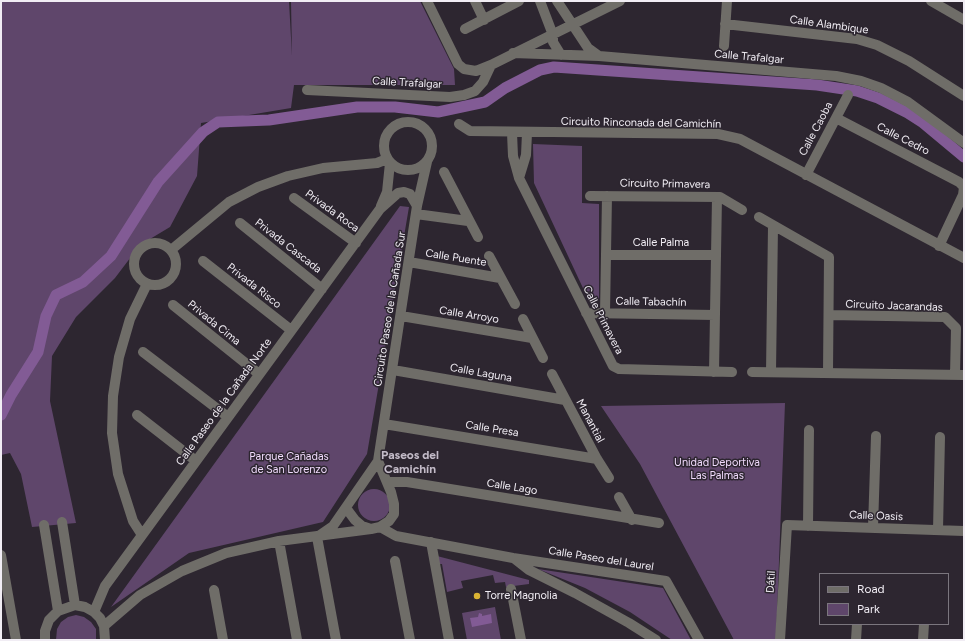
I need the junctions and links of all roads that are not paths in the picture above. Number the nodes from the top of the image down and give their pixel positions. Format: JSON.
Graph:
{"nodes":[{"id":1,"x":428,"y":1,"type":"edge"},
{"id":2,"x":475,"y":1,"type":"edge"},
{"id":3,"x":519,"y":1,"type":"edge"},
{"id":4,"x":540,"y":1,"type":"edge"},
{"id":5,"x":557,"y":1,"type":"edge"},
{"id":6,"x":620,"y":1,"type":"edge"},
{"id":7,"x":727,"y":1,"type":"edge"},
{"id":8,"x":931,"y":1,"type":"edge"},
{"id":9,"x":484,"y":20,"type":"junction"},
{"id":10,"x":964,"y":20,"type":"edge"},
{"id":11,"x":573,"y":24,"type":"junction"},
{"id":12,"x":725,"y":24,"type":"junction"},
{"id":13,"x":465,"y":29,"type":"dead end"},
{"id":14,"x":553,"y":35,"type":"junction"},
{"id":15,"x":724,"y":46,"type":"dead end"},
{"id":16,"x":513,"y":53,"type":"junction"},
{"id":17,"x":561,"y":55,"type":"junction"},
{"id":18,"x":599,"y":56,"type":"junction"},
{"id":19,"x":490,"y":66,"type":"junction"},
{"id":20,"x":307,"y":90,"type":"dead end"},
{"id":21,"x":848,"y":95,"type":"dead end"},
{"id":22,"x":964,"y":96,"type":"edge"},
{"id":23,"x":836,"y":118,"type":"junction"},
{"id":24,"x":459,"y":124,"type":"dead end"},
{"id":25,"x":512,"y":133,"type":"junction"},
{"id":26,"x":527,"y":133,"type":"junction"},
{"id":27,"x":964,"y":143,"type":"edge"},
{"id":28,"x":388,"y":161,"type":"junction"},
{"id":29,"x":427,"y":162,"type":"junction"},
{"id":30,"x":444,"y":172,"type":"dead end"},
{"id":31,"x":806,"y":175,"type":"junction"},
{"id":32,"x":519,"y":178,"type":"junction"},
{"id":33,"x":590,"y":196,"type":"dead end"},
{"id":34,"x":607,"y":196,"type":"junction"},
{"id":35,"x":717,"y":197,"type":"junction"},
{"id":36,"x":294,"y":198,"type":"dead end"},
{"id":37,"x":380,"y":209,"type":"junction"},
{"id":38,"x":416,"y":210,"type":"junction"},
{"id":39,"x":742,"y":210,"type":"dead end"},
{"id":40,"x":760,"y":217,"type":"dead end"},
{"id":41,"x":468,"y":221,"type":"junction"},
{"id":42,"x":240,"y":223,"type":"dead end"},
{"id":43,"x":773,"y":226,"type":"junction"},
{"id":44,"x":478,"y":237,"type":"dead end"},
{"id":45,"x":356,"y":243,"type":"junction"},
{"id":46,"x":939,"y":246,"type":"junction"},
{"id":47,"x":171,"y":250,"type":"junction"},
{"id":48,"x":606,"y":255,"type":"junction"},
{"id":49,"x":716,"y":255,"type":"junction"},
{"id":50,"x":489,"y":256,"type":"dead end"},
{"id":51,"x":964,"y":258,"type":"edge"},
{"id":52,"x":203,"y":261,"type":"dead end"},
{"id":53,"x":409,"y":262,"type":"junction"},
{"id":54,"x":500,"y":278,"type":"junction"},
{"id":55,"x":147,"y":284,"type":"junction"},
{"id":56,"x":322,"y":288,"type":"junction"},
{"id":57,"x":515,"y":304,"type":"dead end"},
{"id":58,"x":173,"y":305,"type":"dead end"},
{"id":59,"x":586,"y":313,"type":"junction"},
{"id":60,"x":605,"y":313,"type":"junction"},
{"id":61,"x":715,"y":315,"type":"junction"},
{"id":62,"x":829,"y":315,"type":"junction"},
{"id":63,"x":401,"y":316,"type":"junction"},
{"id":64,"x":523,"y":319,"type":"dead end"},
{"id":65,"x":291,"y":330,"type":"junction"},
{"id":66,"x":532,"y":338,"type":"junction"},
{"id":67,"x":143,"y":352,"type":"dead end"},
{"id":68,"x":543,"y":358,"type":"dead end"},
{"id":69,"x":393,"y":370,"type":"junction"},
{"id":70,"x":714,"y":372,"type":"junction"},
{"id":71,"x":732,"y":372,"type":"dead end"},
{"id":72,"x":752,"y":372,"type":"dead end"},
{"id":73,"x":771,"y":372,"type":"junction"},
{"id":74,"x":828,"y":372,"type":"junction"},
{"id":75,"x":259,"y":374,"type":"junction"},
{"id":76,"x":552,"y":374,"type":"dead end"},
{"id":77,"x":960,"y":375,"type":"edge"},
{"id":78,"x":565,"y":400,"type":"junction"},
{"id":79,"x":137,"y":415,"type":"dead end"},
{"id":80,"x":228,"y":417,"type":"junction"},
{"id":81,"x":384,"y":424,"type":"junction"},
{"id":82,"x":809,"y":430,"type":"dead end"},
{"id":83,"x":876,"y":436,"type":"dead end"},
{"id":84,"x":940,"y":437,"type":"dead end"},
{"id":85,"x":596,"y":459,"type":"junction"},
{"id":86,"x":196,"y":461,"type":"junction"},
{"id":87,"x":378,"y":461,"type":"junction"},
{"id":88,"x":609,"y":478,"type":"dead end"},
{"id":89,"x":387,"y":482,"type":"junction"},
{"id":90,"x":620,"y":497,"type":"dead end"},
{"id":91,"x":346,"y":508,"type":"junction"},
{"id":92,"x":632,"y":520,"type":"junction"},
{"id":93,"x":62,"y":522,"type":"dead end"},
{"id":94,"x":659,"y":524,"type":"dead end"},
{"id":95,"x":44,"y":525,"type":"dead end"},
{"id":96,"x":787,"y":525,"type":"joint"},
{"id":97,"x":808,"y":526,"type":"junction"},
{"id":98,"x":872,"y":527,"type":"junction"},
{"id":99,"x":376,"y":528,"type":"junction"},
{"id":100,"x":938,"y":530,"type":"junction"},
{"id":101,"x":964,"y":531,"type":"edge"},
{"id":102,"x":142,"y":535,"type":"junction"},
{"id":103,"x":317,"y":537,"type":"junction"},
{"id":104,"x":279,"y":541,"type":"junction"},
{"id":105,"x":431,"y":542,"type":"junction"},
{"id":106,"x":1,"y":555,"type":"edge"},
{"id":107,"x":513,"y":558,"type":"junction"},
{"id":108,"x":395,"y":561,"type":"dead end"},
{"id":109,"x":511,"y":589,"type":"dead end"},
{"id":110,"x":214,"y":590,"type":"dead end"},
{"id":111,"x":75,"y":606,"type":"junction"},
{"id":112,"x":58,"y":611,"type":"junction"},
{"id":113,"x":94,"y":612,"type":"junction"},
{"id":114,"x":857,"y":625,"type":"edge"},
{"id":115,"x":924,"y":625,"type":"edge"},
{"id":116,"x":104,"y":626,"type":"junction"},
{"id":117,"x":16,"y":640,"type":"edge"},
{"id":118,"x":45,"y":640,"type":"edge"},
{"id":119,"x":105,"y":640,"type":"edge"},
{"id":120,"x":223,"y":640,"type":"edge"},
{"id":121,"x":297,"y":640,"type":"edge"},
{"id":122,"x":336,"y":640,"type":"edge"},
{"id":123,"x":410,"y":640,"type":"edge"},
{"id":124,"x":449,"y":640,"type":"edge"},
{"id":125,"x":521,"y":640,"type":"edge"},
{"id":126,"x":656,"y":640,"type":"edge"},
{"id":127,"x":699,"y":640,"type":"edge"},
{"id":128,"x":780,"y":640,"type":"edge"},
{"id":129,"x":856,"y":640,"type":"edge"},
{"id":130,"x":923,"y":640,"type":"edge"}],
"edges":[{"from":1,"to":19,"type":"street"},
{"from":2,"to":9,"type":"street"},
{"from":3,"to":9,"type":"street"},
{"from":4,"to":14,"type":"street"},
{"from":5,"to":11,"type":"street"},
{"from":6,"to":11,"type":"street"},
{"from":7,"to":12,"type":"street"},
{"from":8,"to":10,"type":"street"},
{"from":9,"to":13,"type":"street"},
{"from":11,"to":14,"type":"street"},
{"from":11,"to":18,"type":"street"},
{"from":12,"to":15,"type":"street"},
{"from":12,"to":22,"type":"street","name":"Calle Alambique"},
{"from":14,"to":16,"type":"street"},
{"from":14,"to":17,"type":"street"},
{"from":16,"to":17,"type":"street","name":"Calle Trafalgar"},
{"from":16,"to":19,"type":"street"},
{"from":17,"to":18,"type":"street","name":"Calle Trafalgar"},
{"from":18,"to":27,"type":"street","name":"Calle Trafalgar"},
{"from":19,"to":20,"type":"street","name":"Calle Trafalgar"},
{"from":21,"to":23,"type":"street","name":"Calle Caoba"},
{"from":23,"to":31,"type":"street","name":"Calle Caoba"},
{"from":23,"to":46,"type":"street","name":"Calle Cedro"},
{"from":24,"to":25,"type":"street","name":"Circuito Rinconada del Camichín"},
{"from":25,"to":26,"type":"street","name":"Circuito Rinconada del Camichín"},
{"from":25,"to":32,"type":"street","name":"Calle Primavera"},
{"from":26,"to":31,"type":"street","name":"Circuito Rinconada del Camichín"},
{"from":26,"to":32,"type":"street"},
{"from":28,"to":29,"type":"street"},
{"from":28,"to":29,"type":"street"},
{"from":28,"to":37,"type":"street","name":"Calle Paseo de la Cañada Norte"},
{"from":28,"to":47,"type":"street"},
{"from":29,"to":38,"type":"street","name":"Circuito Paseo de la Cañada Sur"},
{"from":30,"to":41,"type":"street"},
{"from":31,"to":46,"type":"street","name":"Circuito Rinconada del Camichín"},
{"from":32,"to":59,"type":"street","name":"Calle Primavera"},
{"from":33,"to":34,"type":"street","name":"Circuito Primavera"},
{"from":34,"to":35,"type":"street","name":"Circuito Primavera"},
{"from":34,"to":48,"type":"street","name":"Circuito Primavera"},
{"from":35,"to":39,"type":"street","name":"Circuito Primavera"},
{"from":35,"to":49,"type":"street"},
{"from":36,"to":45,"type":"street","name":"Privada Roca"},
{"from":37,"to":38,"type":"street","name":"Calle Paseo de la Cañada Norte"},
{"from":37,"to":45,"type":"street","name":"Calle Paseo de la Cañada Norte"},
{"from":38,"to":41,"type":"street"},
{"from":38,"to":53,"type":"street","name":"Circuito Paseo de la Cañada Sur"},
{"from":40,"to":43,"type":"street","name":"Circuito Jacarandas"},
{"from":41,"to":44,"type":"street"},
{"from":42,"to":56,"type":"street","name":"Privada Cascada"},
{"from":43,"to":62,"type":"street","name":"Circuito Jacarandas"},
{"from":43,"to":73,"type":"street"},
{"from":45,"to":56,"type":"street","name":"Calle Paseo de la Cañada Norte"},
{"from":46,"to":51,"type":"street","name":"Circuito Rinconada del Camichín"},
{"from":47,"to":55,"type":"street"},
{"from":47,"to":55,"type":"street"},
{"from":48,"to":49,"type":"street","name":"Calle Palma"},
{"from":48,"to":60,"type":"street","name":"Circuito Primavera"},
{"from":49,"to":61,"type":"street"},
{"from":50,"to":54,"type":"street"},
{"from":52,"to":65,"type":"street","name":"Privada Risco"},
{"from":53,"to":54,"type":"street","name":"Calle Puente"},
{"from":53,"to":63,"type":"street","name":"Circuito Paseo de la Cañada Sur"},
{"from":54,"to":57,"type":"street"},
{"from":55,"to":102,"type":"street"},
{"from":56,"to":65,"type":"street","name":"Calle Paseo de la Cañada Norte"},
{"from":58,"to":75,"type":"street","name":"Privada Cima"},
{"from":59,"to":60,"type":"street","name":"Calle Tabachín"},
{"from":59,"to":70,"type":"street","name":"Calle Primavera"},
{"from":60,"to":61,"type":"street","name":"Calle Tabachín"},
{"from":61,"to":70,"type":"street"},
{"from":62,"to":74,"type":"street","name":"Circuito Jacarandas"},
{"from":62,"to":77,"type":"street","name":"Circuito Jacarandas"},
{"from":63,"to":66,"type":"street","name":"Calle Arroyo"},
{"from":63,"to":69,"type":"street","name":"Circuito Paseo de la Cañada Sur"},
{"from":64,"to":66,"type":"street"},
{"from":65,"to":75,"type":"street","name":"Calle Paseo de la Cañada Norte"},
{"from":66,"to":68,"type":"street"},
{"from":67,"to":80,"type":"street"},
{"from":69,"to":78,"type":"street","name":"Calle Laguna"},
{"from":69,"to":81,"type":"street","name":"Circuito Paseo de la Cañada Sur"},
{"from":70,"to":71,"type":"street","name":"Calle Primavera"},
{"from":72,"to":73,"type":"street"},
{"from":73,"to":74,"type":"street"},
{"from":74,"to":77,"type":"street"},
{"from":75,"to":80,"type":"street","name":"Calle Paseo de la Cañada Norte"},
{"from":76,"to":78,"type":"street","name":"Manantial"},
{"from":78,"to":85,"type":"street","name":"Manantial"},
{"from":79,"to":86,"type":"street"},
{"from":80,"to":86,"type":"street","name":"Calle Paseo de la Cañada Norte"},
{"from":81,"to":85,"type":"street","name":"Calle Presa"},
{"from":81,"to":87,"type":"street","name":"Circuito Paseo de la Cañada Sur"},
{"from":82,"to":97,"type":"street"},
{"from":83,"to":98,"type":"street"},
{"from":84,"to":100,"type":"street"},
{"from":85,"to":88,"type":"street","name":"Manantial"},
{"from":86,"to":102,"type":"street","name":"Calle Paseo de la Cañada Norte"},
{"from":87,"to":89,"type":"street"},
{"from":87,"to":91,"type":"street"},
{"from":89,"to":92,"type":"street","name":"Calle Lago"},
{"from":89,"to":99,"type":"street"},
{"from":90,"to":92,"type":"street"},
{"from":91,"to":99,"type":"street","name":"Calle Paseo del Laurel"},
{"from":91,"to":103,"type":"street"},
{"from":92,"to":94,"type":"street","name":"Calle Lago"},
{"from":93,"to":111,"type":"street"},
{"from":95,"to":112,"type":"street"},
{"from":96,"to":97,"type":"street","name":"Calle Oasis"},
{"from":96,"to":128,"type":"street","name":"Dátil"},
{"from":97,"to":98,"type":"street","name":"Calle Oasis"},
{"from":98,"to":100,"type":"street","name":"Calle Oasis"},
{"from":99,"to":103,"type":"street"},
{"from":99,"to":105,"type":"street","name":"Calle Paseo del Laurel"},
{"from":100,"to":101,"type":"street","name":"Calle Oasis"},
{"from":102,"to":113,"type":"street","name":"Calle Paseo de la Cañada Norte"},
{"from":103,"to":104,"type":"street"},
{"from":103,"to":122,"type":"street"},
{"from":104,"to":116,"type":"street"},
{"from":104,"to":121,"type":"street"},
{"from":105,"to":107,"type":"street","name":"Calle Paseo del Laurel"},
{"from":105,"to":124,"type":"street"},
{"from":106,"to":117,"type":"street"},
{"from":107,"to":126,"type":"street","name":"Calle Paseo del Laurel"},
{"from":107,"to":127,"type":"street","name":"Calle Paseo del Laurel"},
{"from":108,"to":123,"type":"street"},
{"from":109,"to":125,"type":"street"},
{"from":110,"to":120,"type":"street"},
{"from":111,"to":112,"type":"street"},
{"from":111,"to":113,"type":"street"},
{"from":112,"to":118,"type":"street"},
{"from":113,"to":116,"type":"street"},
{"from":114,"to":129,"type":"street"},
{"from":115,"to":130,"type":"street"},
{"from":116,"to":119,"type":"street"}]}
